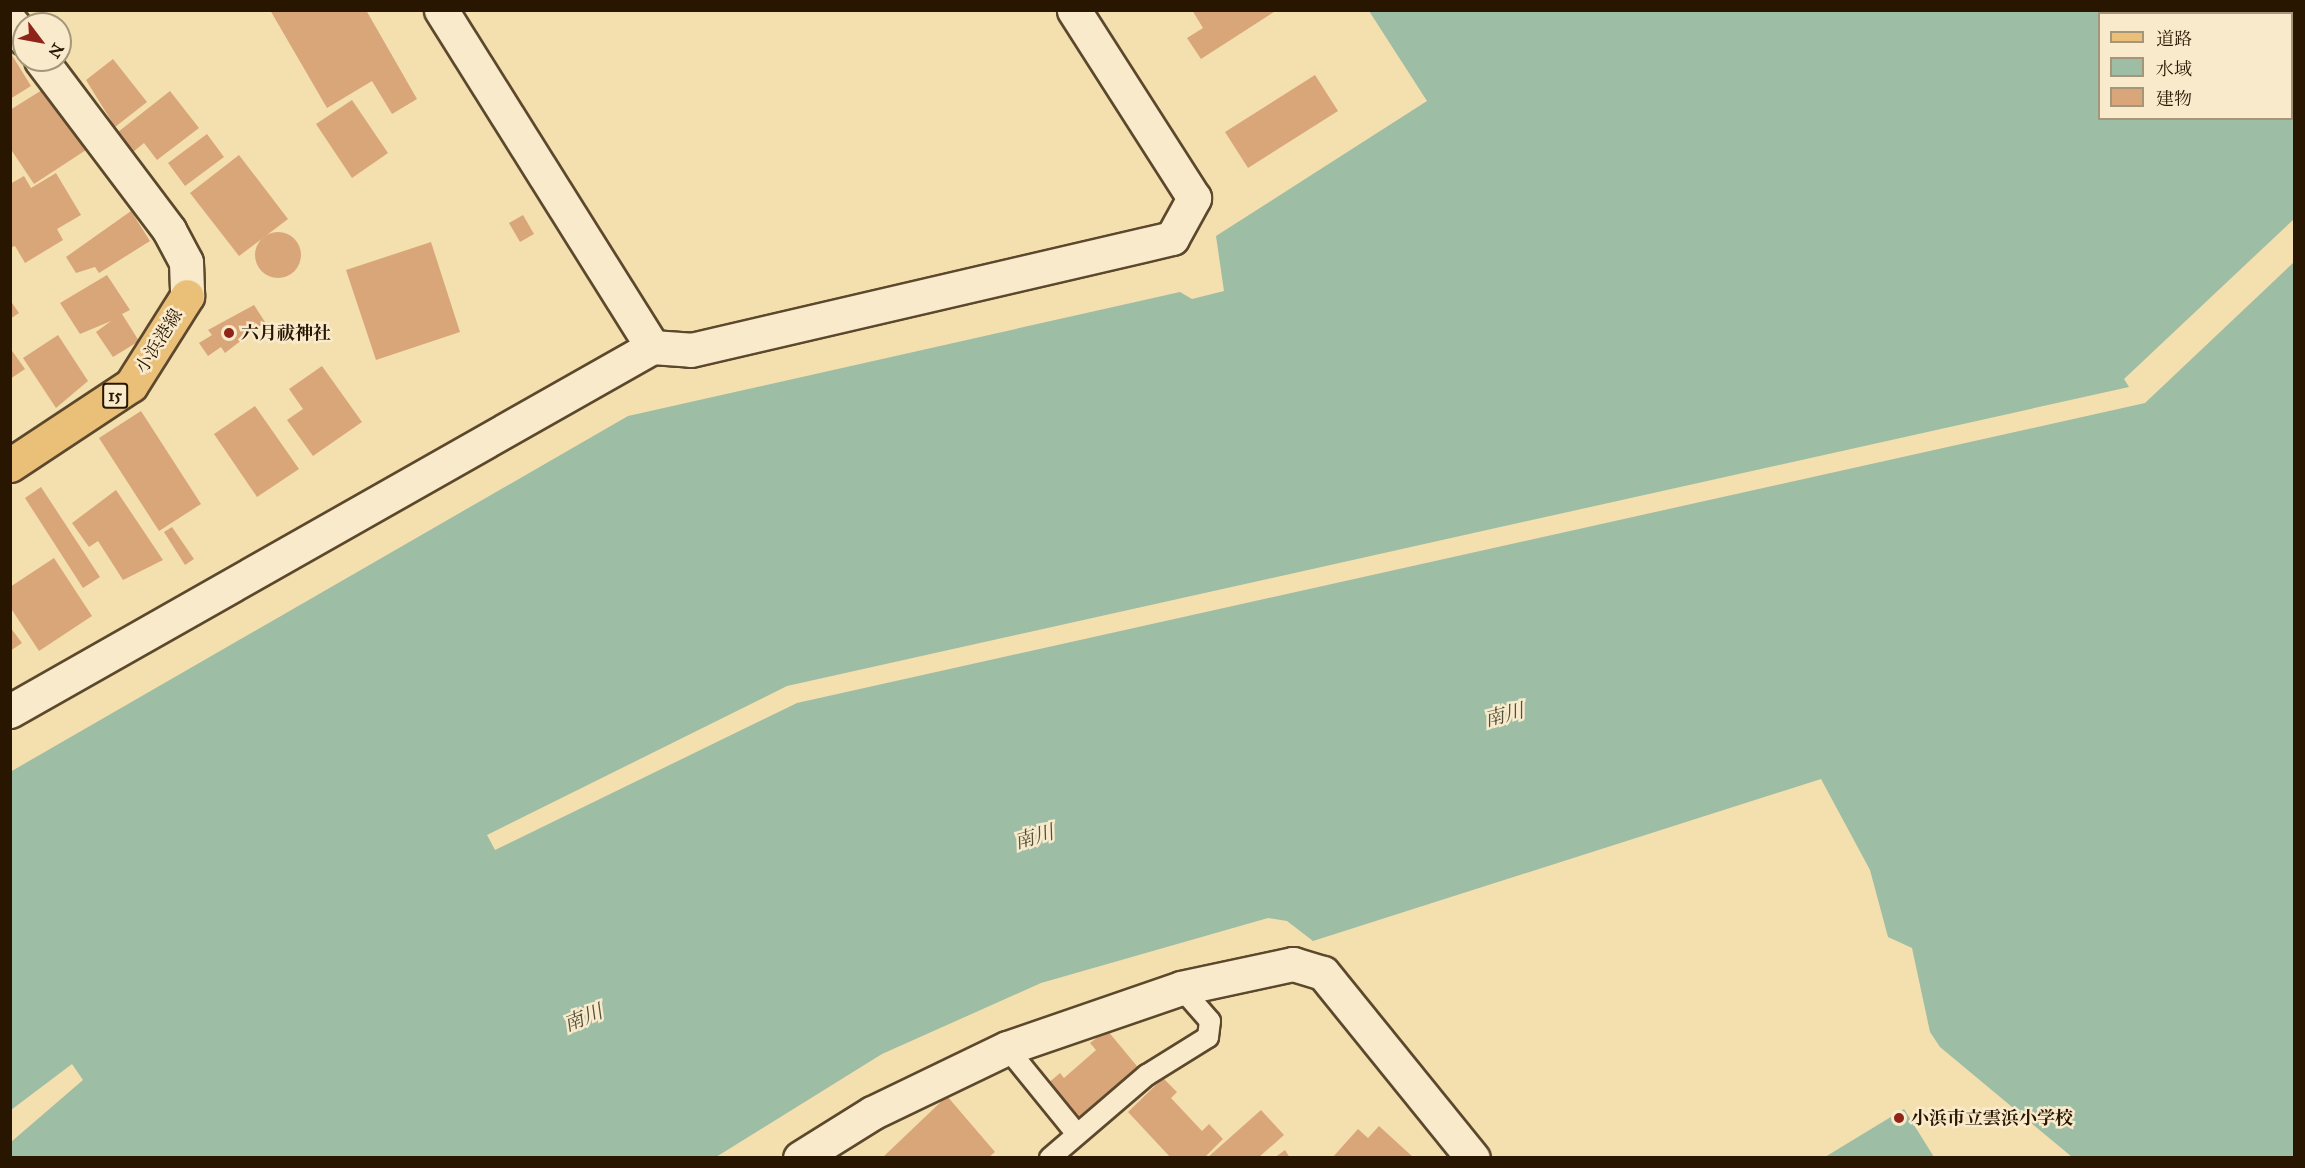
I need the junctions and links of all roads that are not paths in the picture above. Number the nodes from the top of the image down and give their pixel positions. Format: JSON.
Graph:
{"nodes":[{"id":1,"x":441,"y":10,"type":"edge"},
{"id":2,"x":1074,"y":10,"type":"edge"},
{"id":3,"x":50,"y":72,"type":"edge"},
{"id":4,"x":187,"y":296,"type":"joint"},
{"id":5,"x":652,"y":347,"type":"junction"},
{"id":6,"x":10,"y":465,"type":"edge"},
{"id":7,"x":10,"y":711,"type":"edge"},
{"id":8,"x":1181,"y":988,"type":"junction"},
{"id":9,"x":1007,"y":1048,"type":"junction"},
{"id":10,"x":1077,"y":1134,"type":"junction"},
{"id":11,"x":800,"y":1158,"type":"edge"},
{"id":12,"x":1050,"y":1158,"type":"edge"},
{"id":13,"x":1473,"y":1158,"type":"edge"}],
"edges":[{"from":1,"to":5,"type":"street"},
{"from":2,"to":5,"type":"street"},
{"from":3,"to":4,"type":"street"},
{"from":4,"to":6,"type":"main road","name":"小浜港線","number":"15"},
{"from":5,"to":7,"type":"street"},
{"from":8,"to":9,"type":"street"},
{"from":8,"to":10,"type":"lane"},
{"from":8,"to":13,"type":"street"},
{"from":9,"to":10,"type":"lane"},
{"from":9,"to":11,"type":"street"},
{"from":10,"to":12,"type":"lane"}]}
